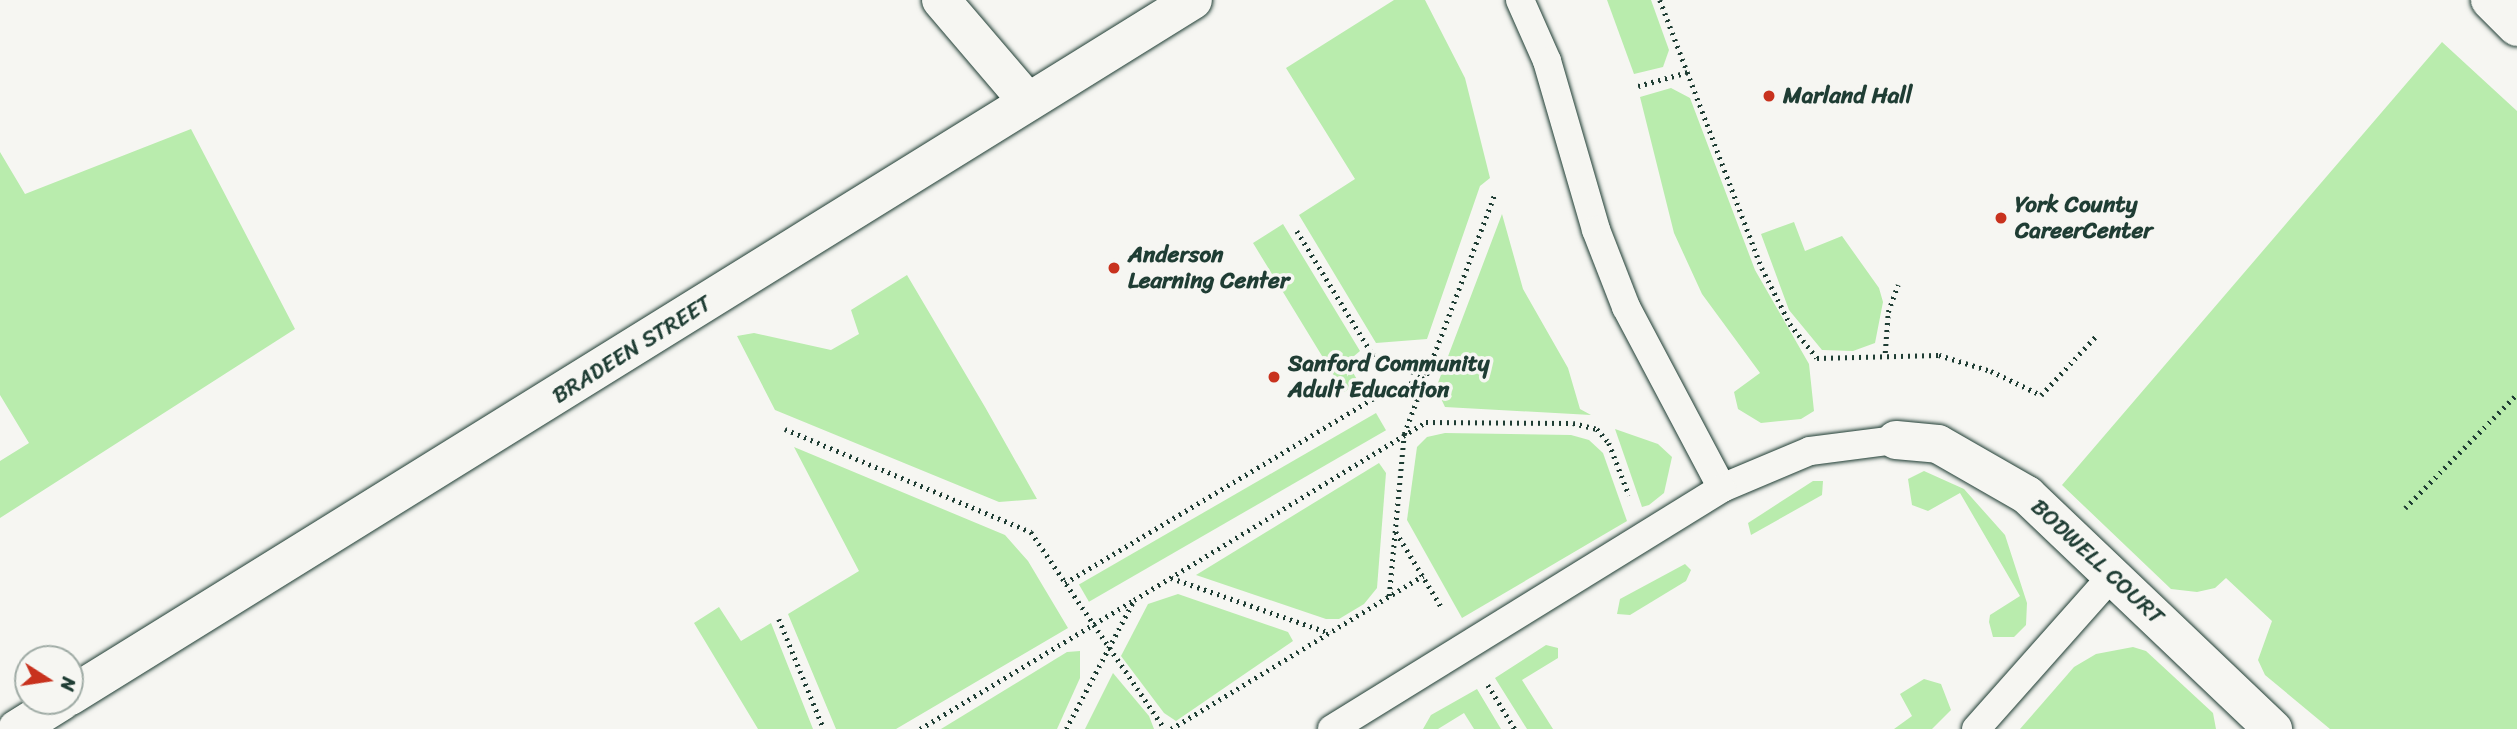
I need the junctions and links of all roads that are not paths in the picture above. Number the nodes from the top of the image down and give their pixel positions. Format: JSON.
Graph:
{"nodes":[{"id":1,"x":941,"y":0,"type":"edge"},
{"id":2,"x":1193,"y":0,"type":"edge"},
{"id":3,"x":1520,"y":0,"type":"edge"},
{"id":4,"x":2490,"y":0,"type":"edge"},
{"id":5,"x":2517,"y":27,"type":"edge"},
{"id":6,"x":1028,"y":102,"type":"junction"},
{"id":7,"x":1896,"y":440,"type":"joint"},
{"id":8,"x":1722,"y":488,"type":"junction"},
{"id":9,"x":2111,"y":577,"type":"junction"},
{"id":10,"x":84,"y":687,"type":"edge"},
{"id":11,"x":39,"y":715,"type":"edge"},
{"id":12,"x":16,"y":729,"type":"edge"},
{"id":13,"x":1332,"y":729,"type":"edge"},
{"id":14,"x":1976,"y":729,"type":"edge"},
{"id":15,"x":2273,"y":729,"type":"edge"}],
"edges":[{"from":1,"to":6,"type":"street"},
{"from":2,"to":6,"type":"street","name":"BRADEEN STREET"},
{"from":3,"to":8,"type":"lane"},
{"from":4,"to":5,"type":"street"},
{"from":6,"to":10,"type":"street","name":"BRADEEN STREET"},
{"from":7,"to":8,"type":"lane"},
{"from":7,"to":9,"type":"street","name":"BODWELL COURT"},
{"from":8,"to":13,"type":"lane"},
{"from":9,"to":14,"type":"lane"},
{"from":9,"to":15,"type":"street","name":"BODWELL COURT"},
{"from":11,"to":12,"type":"street"}]}
